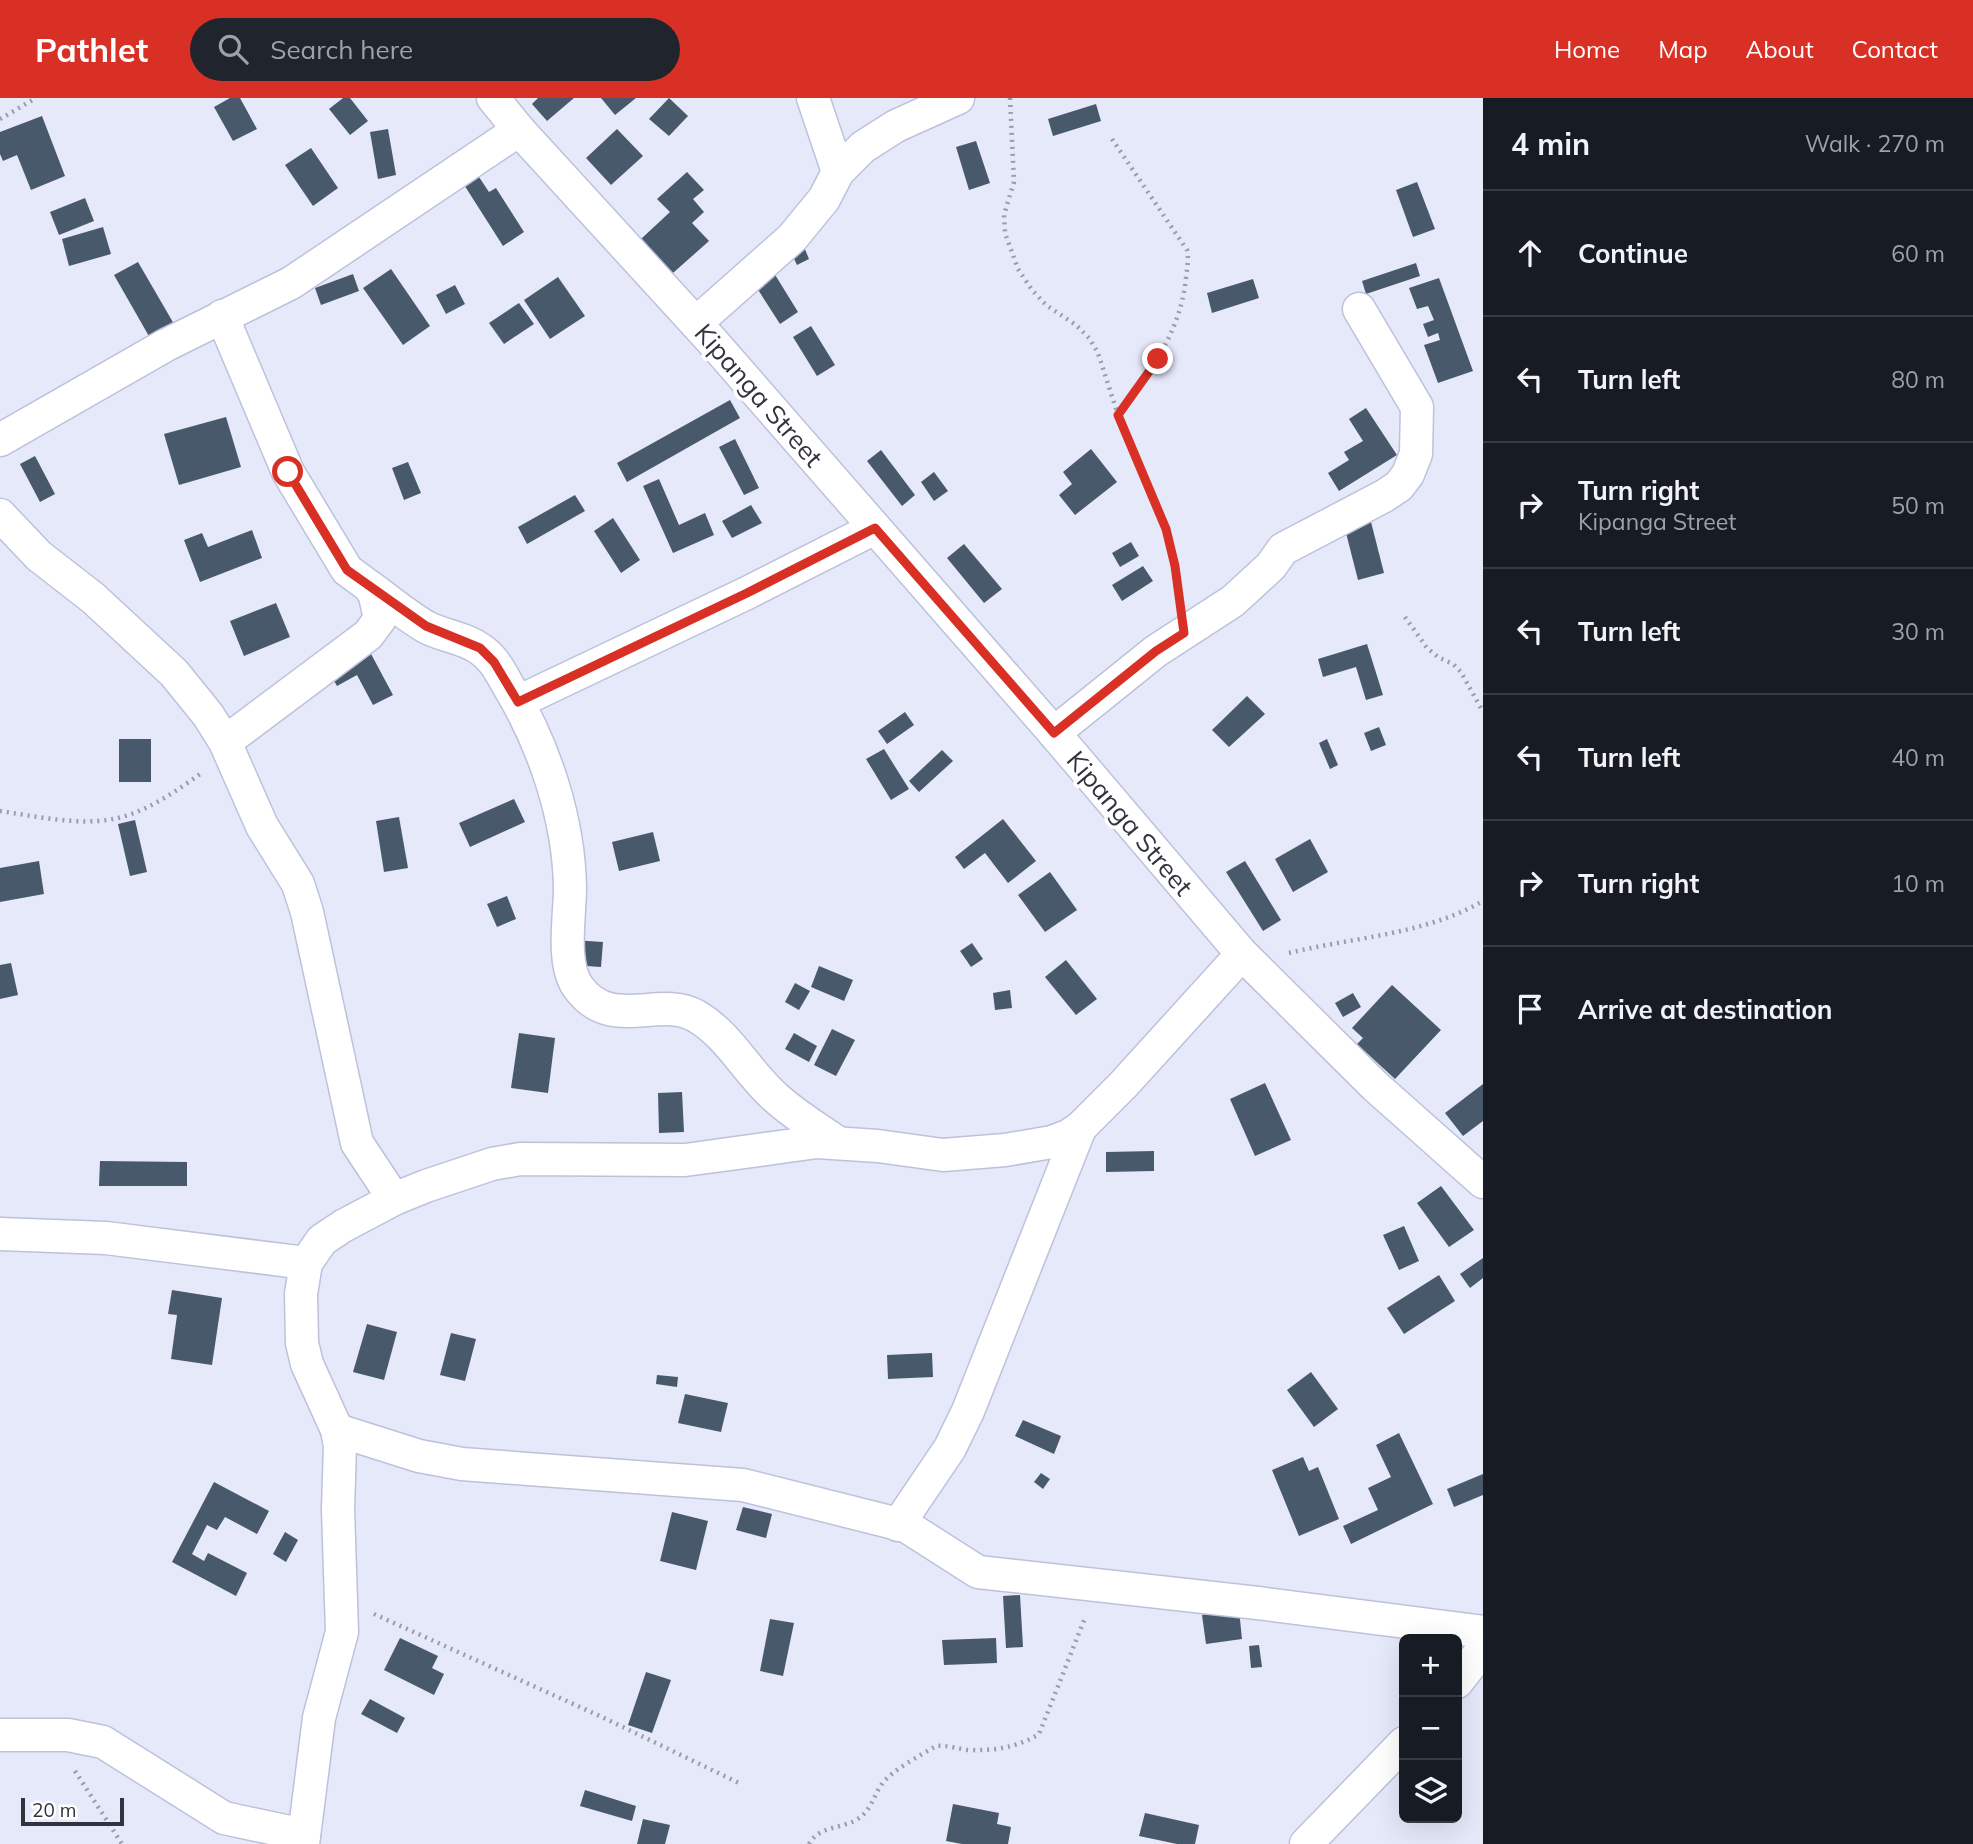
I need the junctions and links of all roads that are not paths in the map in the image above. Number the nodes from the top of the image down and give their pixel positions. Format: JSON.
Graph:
{"nodes":[{"id":1,"x":493,"y":98,"type":"edge"},
{"id":2,"x":813,"y":98,"type":"edge"},
{"id":3,"x":958,"y":98,"type":"edge"},
{"id":4,"x":519,"y":130,"type":"junction"},
{"id":5,"x":838,"y":172,"type":"junction"},
{"id":6,"x":1359,"y":309,"type":"dead end"},
{"id":7,"x":222,"y":316,"type":"junction"},
{"id":8,"x":696,"y":323,"type":"junction"},
{"id":9,"x":0,"y":440,"type":"edge"},
{"id":10,"x":0,"y":515,"type":"edge"},
{"id":11,"x":875,"y":528,"type":"junction"},
{"id":12,"x":370,"y":587,"type":"junction"},
{"id":13,"x":518,"y":702,"type":"junction"},
{"id":14,"x":1054,"y":733,"type":"junction"},
{"id":15,"x":227,"y":747,"type":"junction"},
{"id":16,"x":1246,"y":958,"type":"junction"},
{"id":17,"x":1080,"y":1128,"type":"junction"},
{"id":18,"x":838,"y":1143,"type":"junction"},
{"id":19,"x":1483,"y":1182,"type":"edge"},
{"id":20,"x":394,"y":1199,"type":"junction"},
{"id":21,"x":0,"y":1234,"type":"edge"},
{"id":22,"x":306,"y":1263,"type":"junction"},
{"id":23,"x":337,"y":1430,"type":"junction"},
{"id":24,"x":898,"y":1525,"type":"junction"},
{"id":25,"x":1483,"y":1633,"type":"edge"},
{"id":26,"x":1483,"y":1648,"type":"edge"},
{"id":27,"x":1462,"y":1675,"type":"edge"},
{"id":28,"x":0,"y":1735,"type":"edge"},
{"id":29,"x":1399,"y":1748,"type":"edge"},
{"id":30,"x":294,"y":1839,"type":"edge"},
{"id":31,"x":1306,"y":1844,"type":"edge"}],
"edges":[{"from":1,"to":4,"type":"street","name":"Kipanga Street"},
{"from":2,"to":5,"type":"street"},
{"from":3,"to":5,"type":"street"},
{"from":4,"to":7,"type":"street"},
{"from":4,"to":8,"type":"street","name":"Kipanga Street"},
{"from":5,"to":8,"type":"street"},
{"from":6,"to":14,"type":"street"},
{"from":7,"to":9,"type":"street"},
{"from":7,"to":12,"type":"street"},
{"from":8,"to":11,"type":"street","name":"Kipanga Street"},
{"from":10,"to":15,"type":"street"},
{"from":11,"to":13,"type":"street"},
{"from":11,"to":14,"type":"street","name":"Kipanga Street"},
{"from":12,"to":13,"type":"street"},
{"from":12,"to":15,"type":"street"},
{"from":13,"to":18,"type":"street"},
{"from":14,"to":16,"type":"street","name":"Kipanga Street"},
{"from":15,"to":20,"type":"street"},
{"from":16,"to":17,"type":"street"},
{"from":16,"to":19,"type":"street","name":"Kipanga Street"},
{"from":17,"to":18,"type":"street"},
{"from":17,"to":24,"type":"street"},
{"from":18,"to":20,"type":"street"},
{"from":20,"to":22,"type":"street"},
{"from":21,"to":22,"type":"street"},
{"from":22,"to":23,"type":"street"},
{"from":23,"to":24,"type":"street"},
{"from":23,"to":30,"type":"street"},
{"from":24,"to":25,"type":"street"},
{"from":26,"to":27,"type":"street"},
{"from":28,"to":30,"type":"street"},
{"from":29,"to":31,"type":"street"}]}
